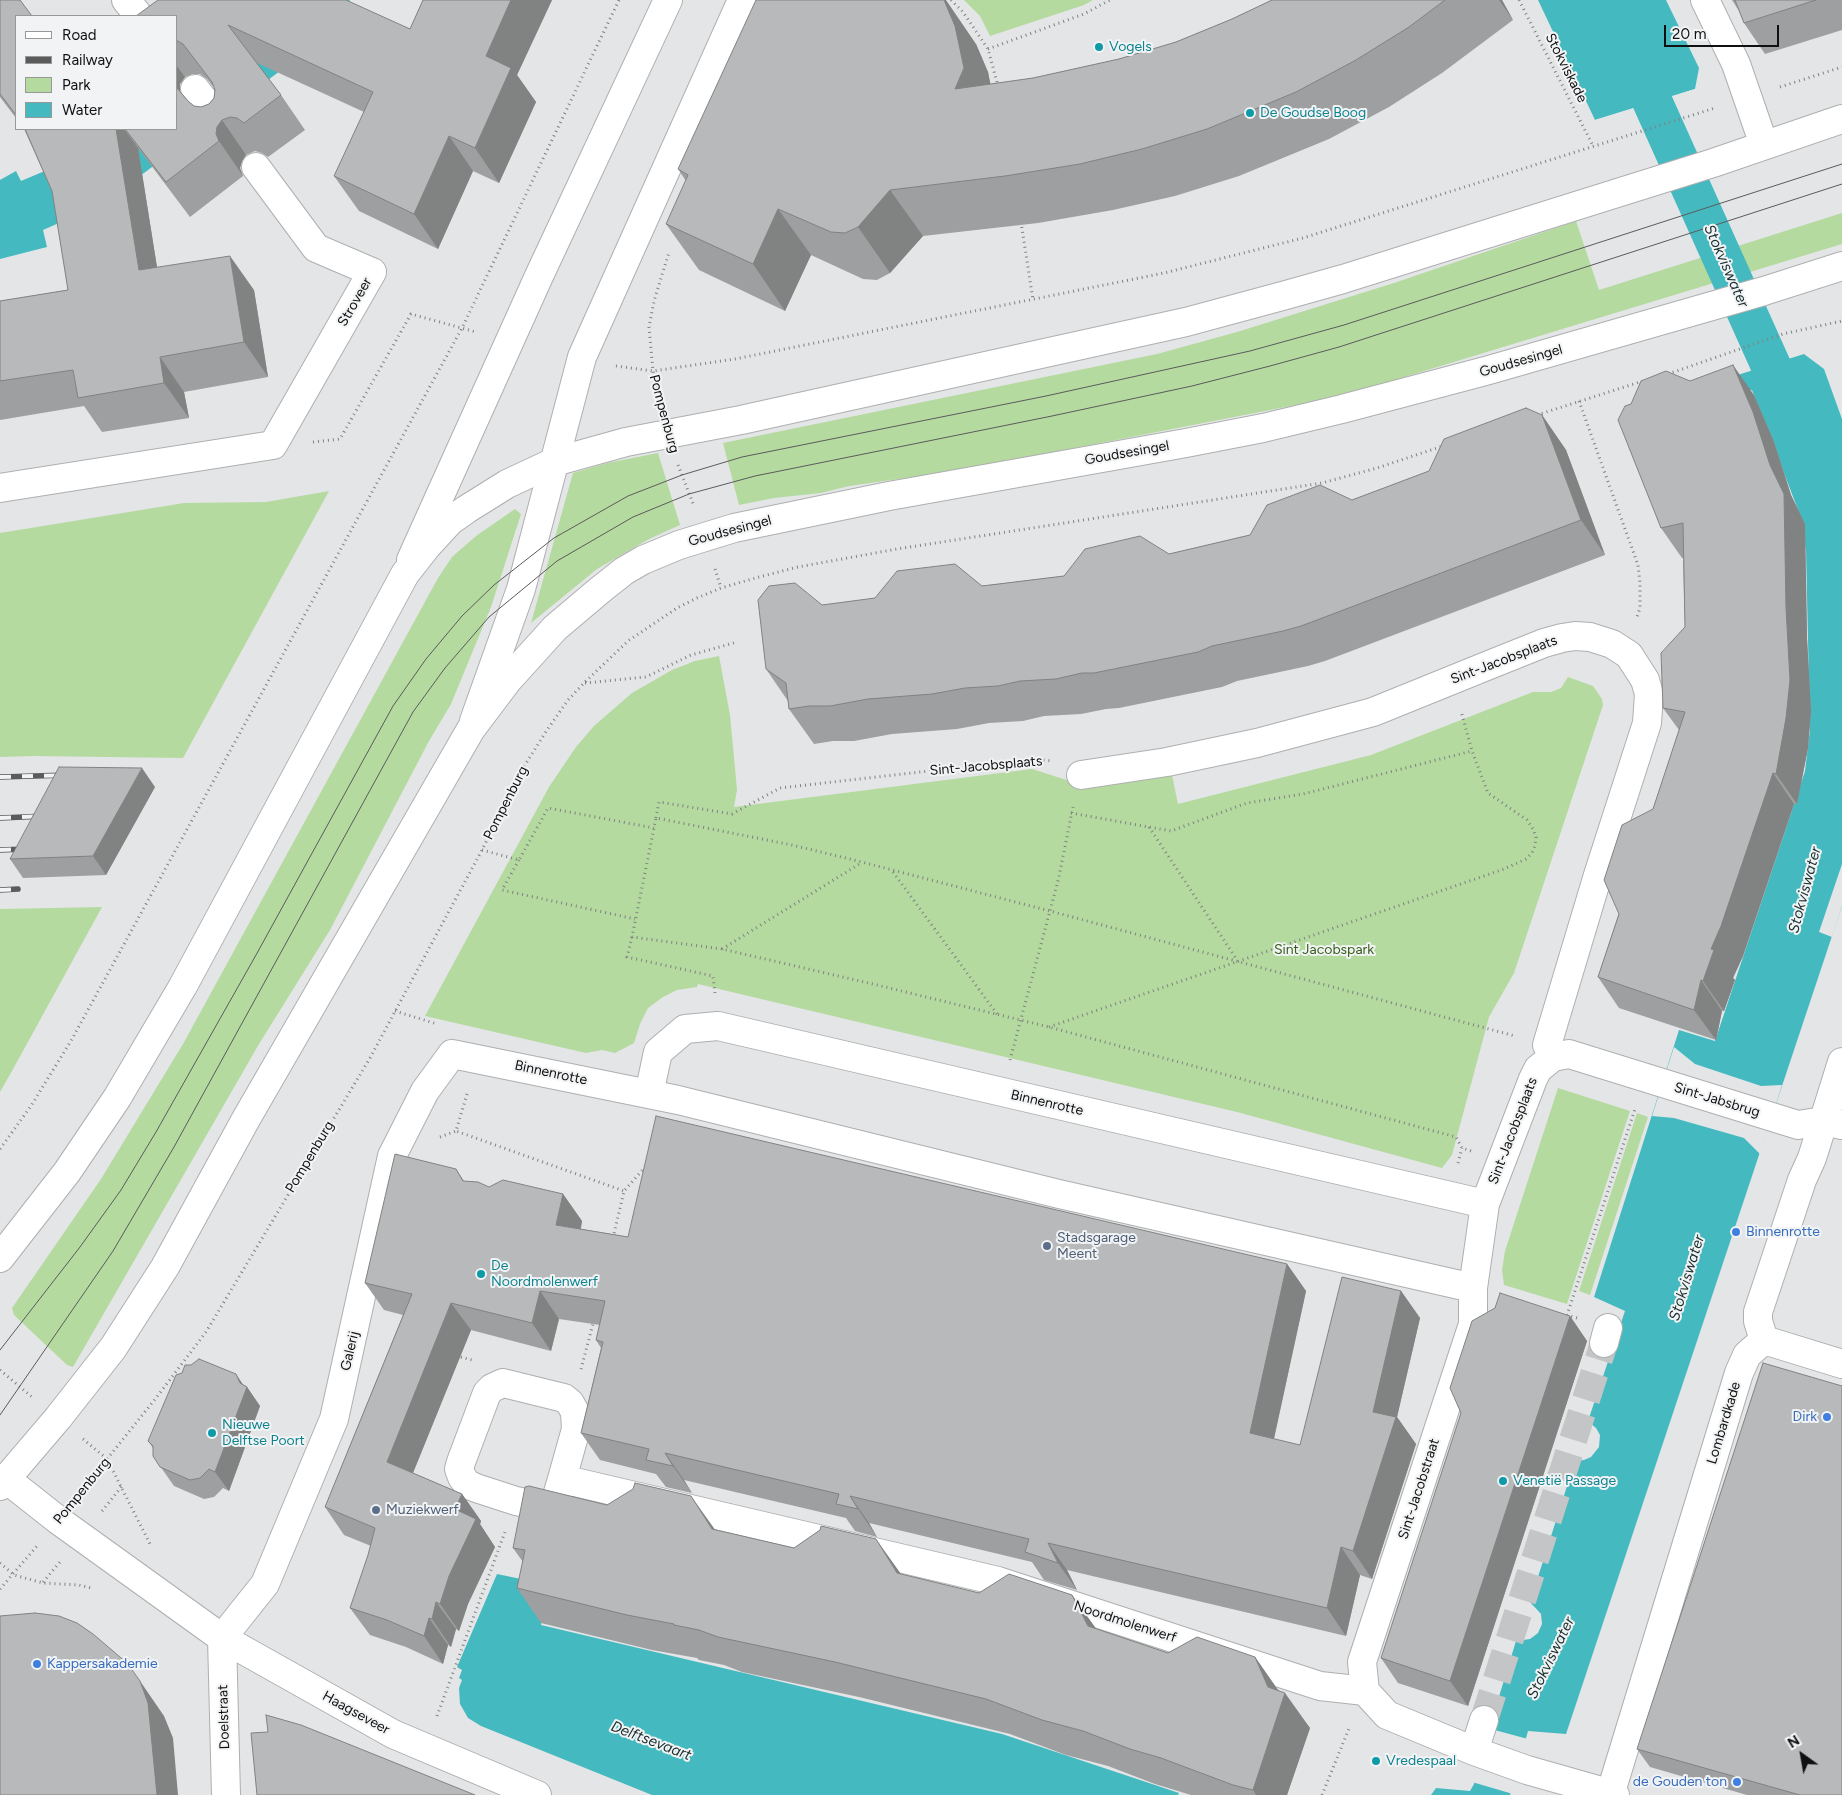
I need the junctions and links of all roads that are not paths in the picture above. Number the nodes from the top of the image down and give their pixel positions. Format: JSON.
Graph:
{"nodes":[{"id":1,"x":126,"y":0,"type":"edge"},
{"id":2,"x":668,"y":0,"type":"edge"},
{"id":3,"x":742,"y":0,"type":"edge"},
{"id":4,"x":1705,"y":0,"type":"edge"},
{"id":5,"x":138,"y":15,"type":"edge"},
{"id":6,"x":195,"y":89,"type":"edge"},
{"id":7,"x":1842,"y":120,"type":"edge"},
{"id":8,"x":224,"y":126,"type":"edge"},
{"id":9,"x":1764,"y":145,"type":"junction"},
{"id":10,"x":256,"y":167,"type":"dead end"},
{"id":11,"x":1842,"y":266,"type":"edge"},
{"id":12,"x":554,"y":462,"type":"junction"},
{"id":13,"x":0,"y":488,"type":"edge"},
{"id":14,"x":405,"y":574,"type":"junction"},
{"id":15,"x":470,"y":729,"type":"junction"},
{"id":16,"x":1081,"y":775,"type":"road end"},
{"id":17,"x":1550,"y":1051,"type":"junction"},
{"id":18,"x":452,"y":1054,"type":"joint"},
{"id":19,"x":1842,"y":1062,"type":"edge"},
{"id":20,"x":649,"y":1094,"type":"junction"},
{"id":21,"x":1833,"y":1123,"type":"edge"},
{"id":22,"x":1485,"y":1204,"type":"junction"},
{"id":23,"x":0,"y":1258,"type":"edge"},
{"id":24,"x":1473,"y":1288,"type":"junction"},
{"id":25,"x":1764,"y":1340,"type":"junction"},
{"id":26,"x":1842,"y":1364,"type":"edge"},
{"id":27,"x":562,"y":1480,"type":"junction"},
{"id":28,"x":3,"y":1482,"type":"edge"},
{"id":29,"x":222,"y":1638,"type":"junction"},
{"id":30,"x":1365,"y":1691,"type":"junction"},
{"id":31,"x":1484,"y":1720,"type":"tunnel mouth"},
{"id":32,"x":1476,"y":1751,"type":"junction"},
{"id":33,"x":226,"y":1795,"type":"edge"},
{"id":34,"x":537,"y":1795,"type":"edge"},
{"id":35,"x":1612,"y":1795,"type":"edge"}],
"edges":[{"from":1,"to":5,"type":"street"},
{"from":2,"to":14,"type":"street"},
{"from":3,"to":12,"type":"street"},
{"from":4,"to":9,"type":"street"},
{"from":6,"to":8,"type":"street"},
{"from":7,"to":9,"type":"street"},
{"from":9,"to":12,"type":"street"},
{"from":10,"to":13,"type":"street","name":"Stroveer"},
{"from":11,"to":15,"type":"street","name":"Goudsesingel"},
{"from":12,"to":14,"type":"street"},
{"from":12,"to":15,"type":"street"},
{"from":14,"to":23,"type":"street"},
{"from":15,"to":28,"type":"street"},
{"from":16,"to":17,"type":"street","name":"Sint-Jacobsplaats"},
{"from":17,"to":21,"type":"street","name":"Sint-Jabsbrug"},
{"from":17,"to":22,"type":"street","name":"Sint-Jacobsplaats"},
{"from":18,"to":20,"type":"street","name":"Binnenrotte"},
{"from":18,"to":29,"type":"street","name":"Galerij"},
{"from":19,"to":21,"type":"street"},
{"from":20,"to":22,"type":"street","name":"Binnenrotte"},
{"from":20,"to":24,"type":"street","name":"Binnenrotte"},
{"from":21,"to":25,"type":"street"},
{"from":22,"to":24,"type":"street","name":"Sint-Jacobsplaats"},
{"from":24,"to":30,"type":"street","name":"Sint-Jacobstraat"},
{"from":25,"to":26,"type":"street"},
{"from":25,"to":35,"type":"street","name":"Lombardkade"},
{"from":27,"to":27,"type":"street"},
{"from":27,"to":30,"type":"street","name":"Noordmolenwerf"},
{"from":28,"to":29,"type":"street","name":"Haagseveer"},
{"from":29,"to":33,"type":"street","name":"Doelstraat"},
{"from":29,"to":34,"type":"street","name":"Haagseveer"},
{"from":30,"to":32,"type":"street"},
{"from":31,"to":32,"type":"street"},
{"from":32,"to":35,"type":"street"}]}
